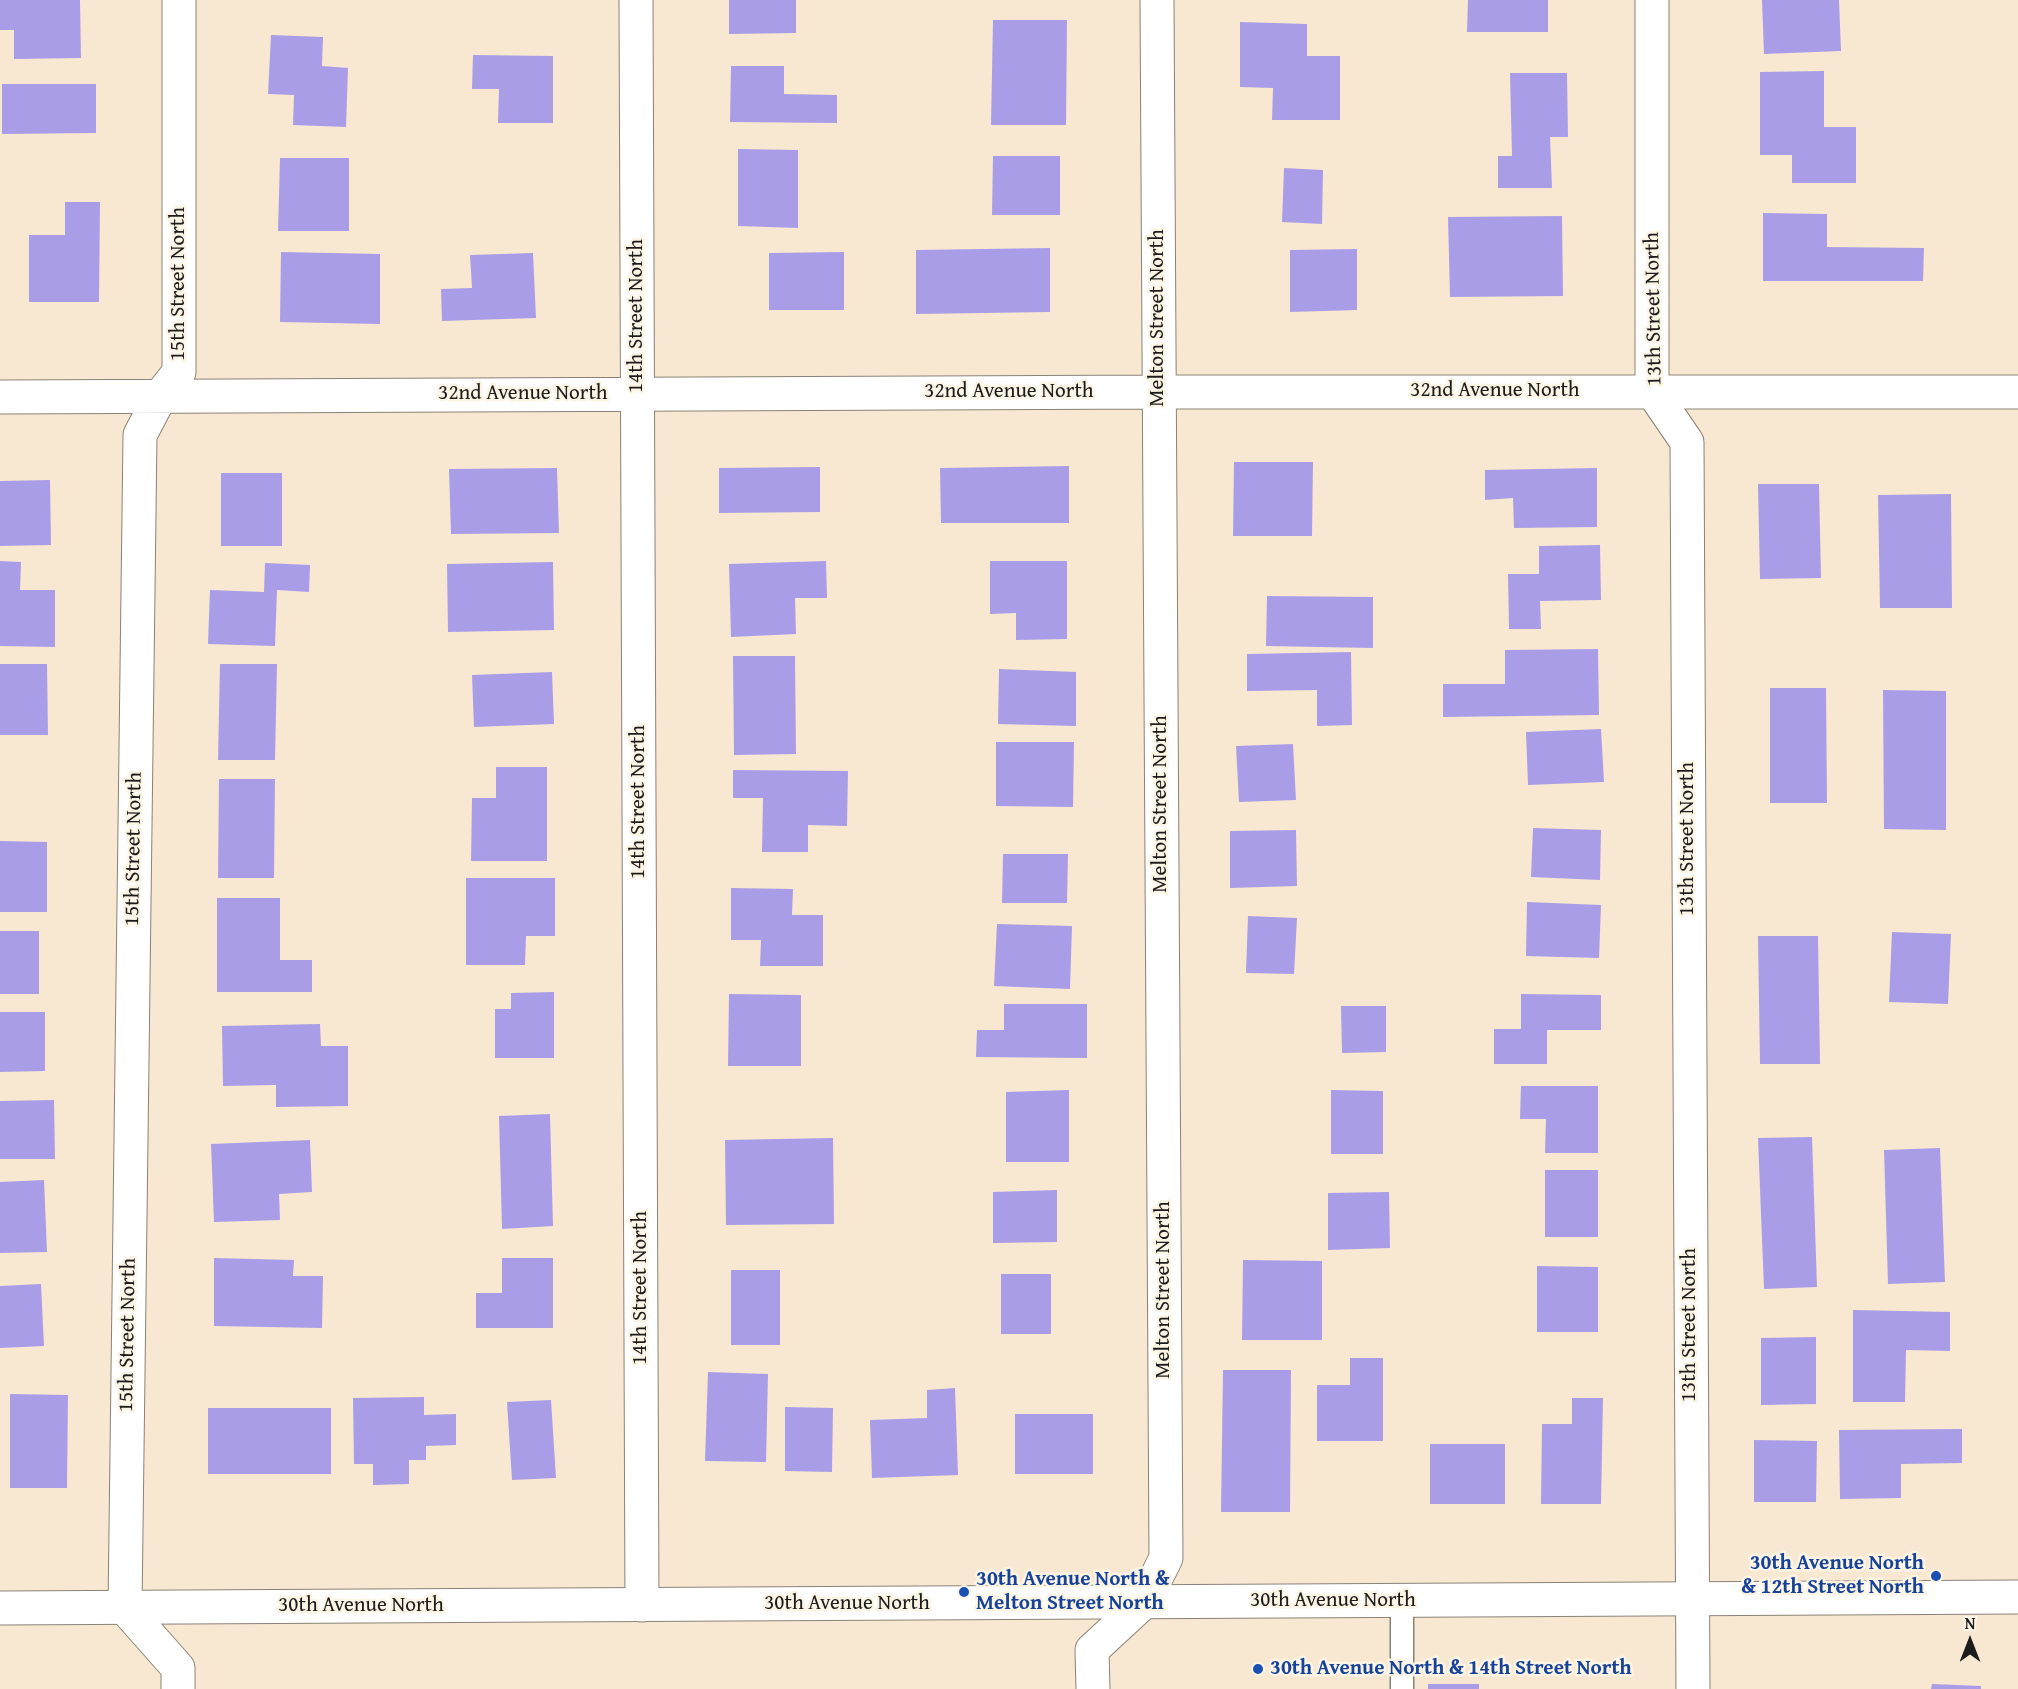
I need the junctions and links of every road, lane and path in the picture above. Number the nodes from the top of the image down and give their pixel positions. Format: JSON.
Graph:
{"nodes":[{"id":1,"x":179,"y":0,"type":"edge"},
{"id":2,"x":636,"y":0,"type":"edge"},
{"id":3,"x":1157,"y":0,"type":"edge"},
{"id":4,"x":1652,"y":0,"type":"edge"},
{"id":5,"x":1652,"y":391,"type":"junction"},
{"id":6,"x":1158,"y":392,"type":"junction"},
{"id":7,"x":2018,"y":392,"type":"edge"},
{"id":8,"x":638,"y":394,"type":"junction"},
{"id":9,"x":161,"y":395,"type":"junction"},
{"id":10,"x":0,"y":397,"type":"edge"},
{"id":11,"x":2018,"y":1597,"type":"edge"},
{"id":12,"x":1692,"y":1599,"type":"junction"},
{"id":13,"x":1402,"y":1601,"type":"junction"},
{"id":14,"x":1144,"y":1602,"type":"junction"},
{"id":15,"x":642,"y":1605,"type":"junction"},
{"id":16,"x":0,"y":1608,"type":"edge"},
{"id":17,"x":125,"y":1608,"type":"junction"},
{"id":18,"x":178,"y":1689,"type":"edge"},
{"id":19,"x":1093,"y":1689,"type":"edge"},
{"id":20,"x":1402,"y":1689,"type":"edge"},
{"id":21,"x":1693,"y":1689,"type":"edge"}],
"edges":[{"from":1,"to":9,"type":"street","name":"15th Street North"},
{"from":2,"to":8,"type":"street","name":"14th Street North"},
{"from":3,"to":6,"type":"street","name":"Melton Street North"},
{"from":4,"to":5,"type":"street","name":"13th Street North"},
{"from":5,"to":6,"type":"street","name":"32nd Avenue North"},
{"from":5,"to":7,"type":"street","name":"32nd Avenue North"},
{"from":5,"to":12,"type":"street","name":"13th Street North"},
{"from":6,"to":8,"type":"street","name":"32nd Avenue North"},
{"from":6,"to":14,"type":"street","name":"Melton Street North"},
{"from":8,"to":9,"type":"street","name":"32nd Avenue North"},
{"from":8,"to":15,"type":"street","name":"14th Street North"},
{"from":9,"to":10,"type":"street","name":"32nd Avenue North"},
{"from":9,"to":17,"type":"street","name":"15th Street North"},
{"from":11,"to":12,"type":"street","name":"30th Avenue North"},
{"from":12,"to":13,"type":"street","name":"30th Avenue North"},
{"from":12,"to":21,"type":"street","name":"13th Street North"},
{"from":13,"to":14,"type":"street","name":"30th Avenue North"},
{"from":13,"to":20,"type":"lane"},
{"from":14,"to":15,"type":"street","name":"30th Avenue North"},
{"from":14,"to":19,"type":"street"},
{"from":15,"to":17,"type":"street","name":"30th Avenue North"},
{"from":16,"to":17,"type":"street","name":"30th Avenue North"},
{"from":17,"to":18,"type":"street"}]}
